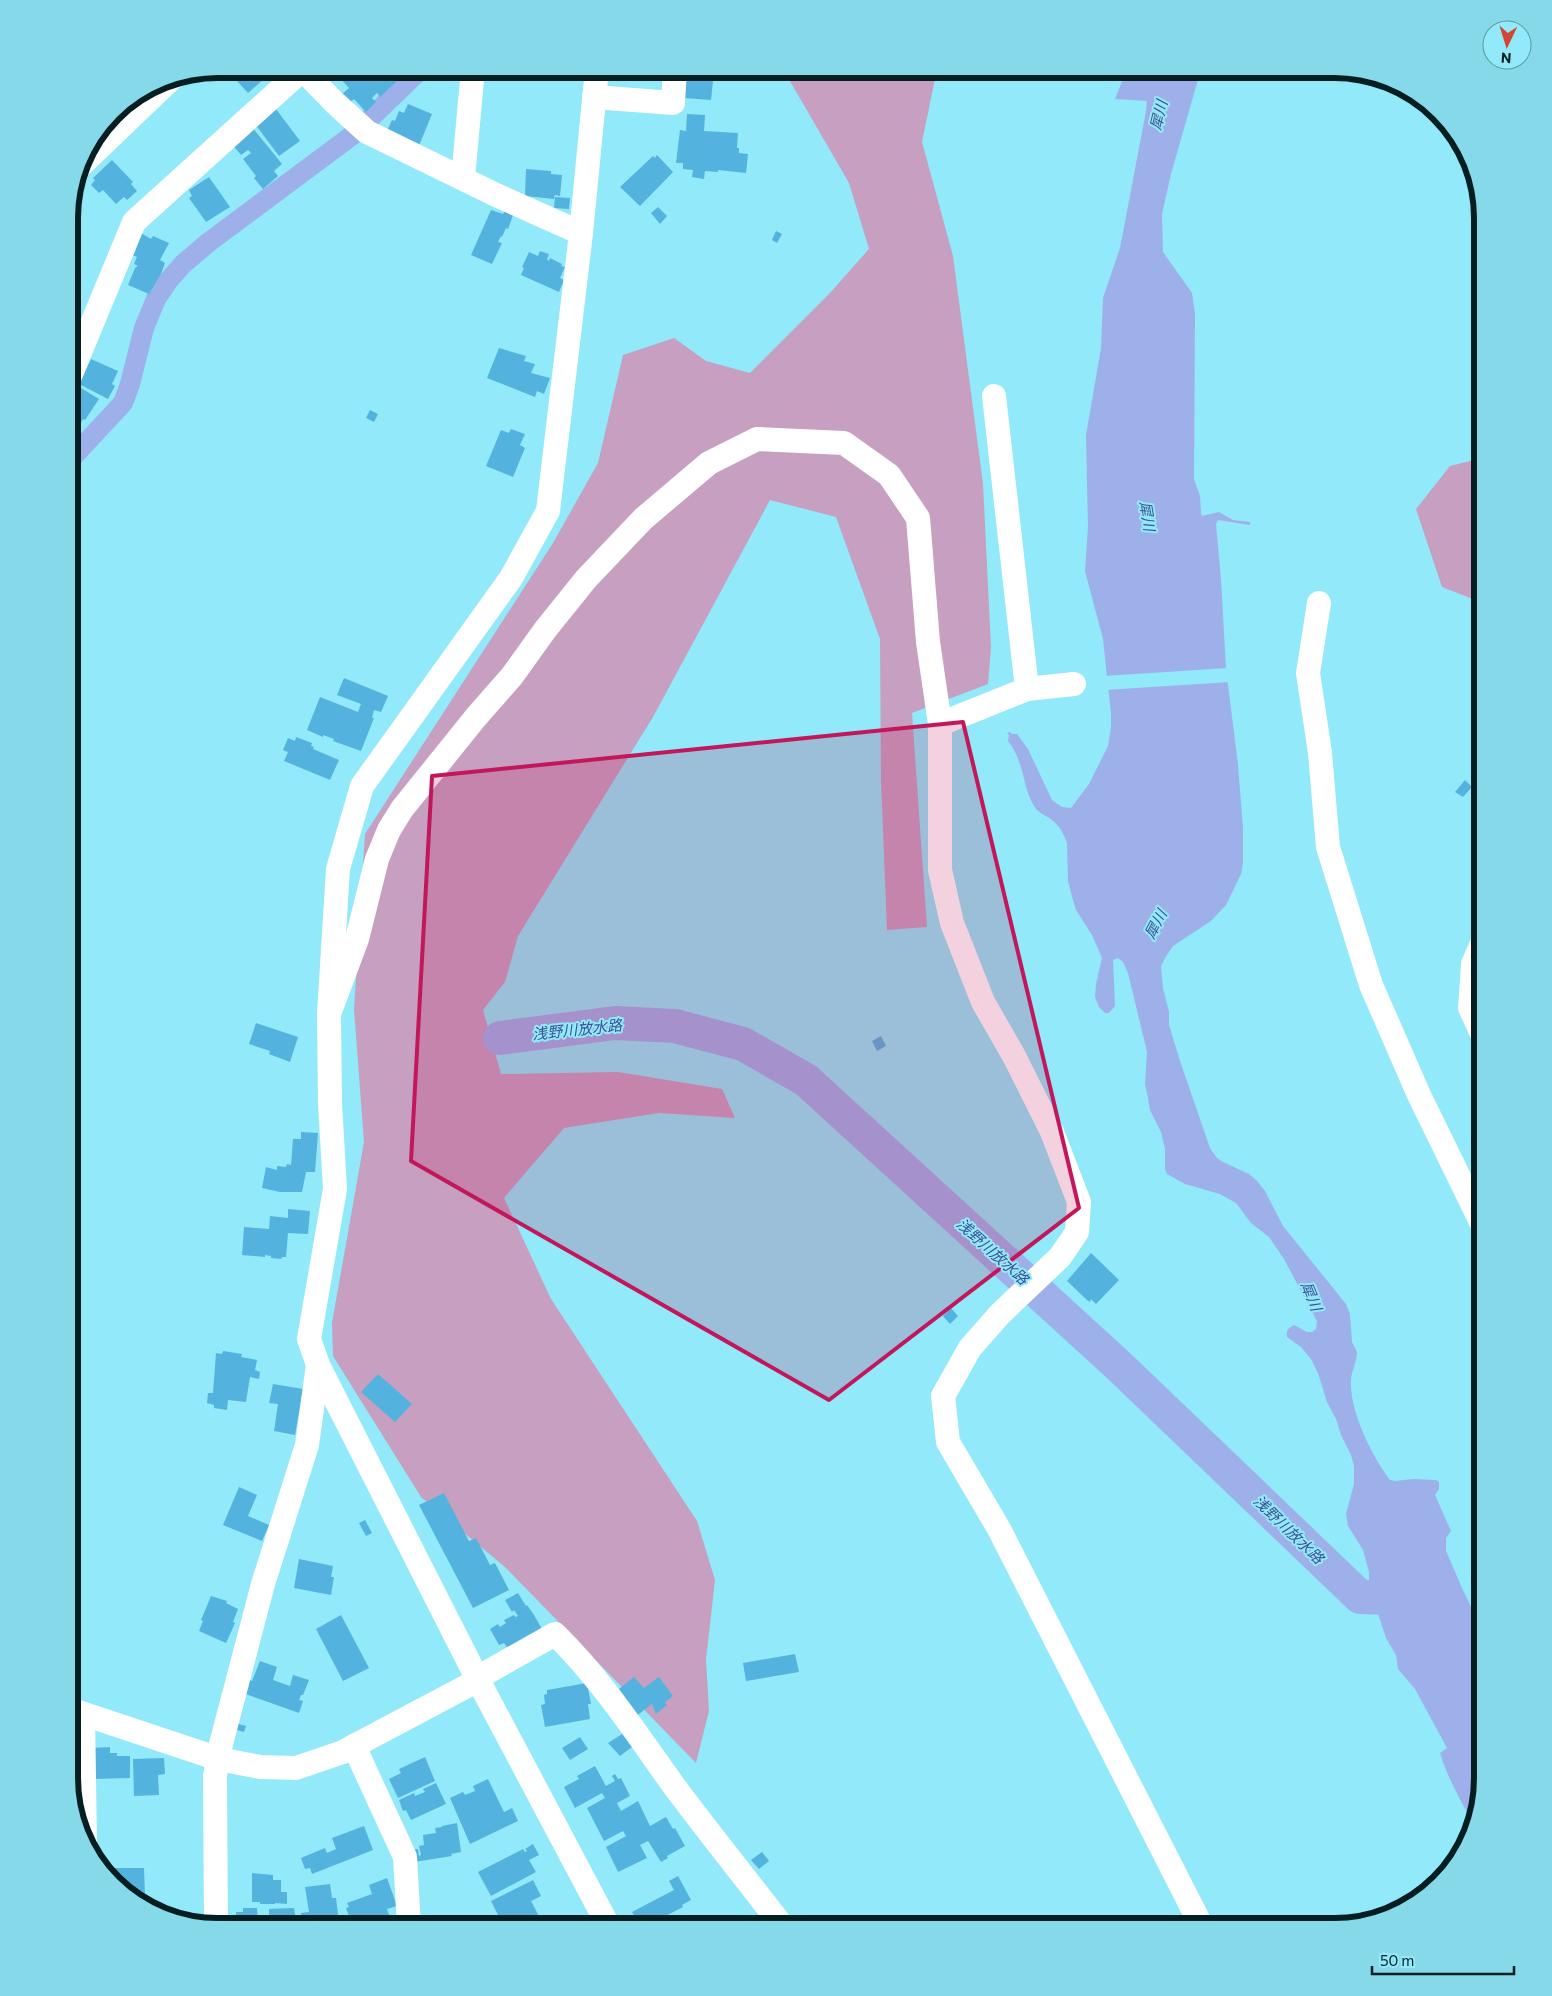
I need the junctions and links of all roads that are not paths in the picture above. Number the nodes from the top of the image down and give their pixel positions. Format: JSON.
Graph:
{"nodes":[{"id":1,"x":292,"y":78,"type":"edge"},
{"id":2,"x":311,"y":78,"type":"edge"},
{"id":3,"x":472,"y":78,"type":"edge"},
{"id":4,"x":596,"y":78,"type":"edge"},
{"id":5,"x":674,"y":78,"type":"edge"},
{"id":6,"x":161,"y":90,"type":"edge"},
{"id":7,"x":594,"y":97,"type":"junction"},
{"id":8,"x":92,"y":154,"type":"edge"},
{"id":9,"x":463,"y":178,"type":"junction"},
{"id":10,"x":581,"y":233,"type":"junction"},
{"id":11,"x":78,"y":357,"type":"edge"},
{"id":12,"x":994,"y":396,"type":"dead end"},
{"id":13,"x":1319,"y":603,"type":"dead end"},
{"id":14,"x":1074,"y":684,"type":"dead end"},
{"id":15,"x":1027,"y":689,"type":"junction"},
{"id":16,"x":940,"y":724,"type":"junction"},
{"id":17,"x":1474,"y":962,"type":"edge"},
{"id":18,"x":329,"y":1014,"type":"junction"},
{"id":19,"x":1474,"y":1017,"type":"edge"},
{"id":20,"x":1474,"y":1208,"type":"edge"},
{"id":21,"x":318,"y":1365,"type":"junction"},
{"id":22,"x":477,"y":1678,"type":"junction"},
{"id":23,"x":78,"y":1712,"type":"edge"},
{"id":24,"x":78,"y":1737,"type":"edge"},
{"id":25,"x":354,"y":1746,"type":"junction"},
{"id":26,"x":219,"y":1759,"type":"junction"},
{"id":27,"x":84,"y":1822,"type":"edge"},
{"id":28,"x":216,"y":1918,"type":"edge"},
{"id":29,"x":405,"y":1918,"type":"edge"},
{"id":30,"x":604,"y":1918,"type":"edge"},
{"id":31,"x":775,"y":1918,"type":"edge"},
{"id":32,"x":1197,"y":1918,"type":"edge"}],
"edges":[{"from":1,"to":11,"type":"street"},
{"from":2,"to":9,"type":"street"},
{"from":3,"to":9,"type":"street"},
{"from":4,"to":7,"type":"street"},
{"from":5,"to":7,"type":"street"},
{"from":6,"to":8,"type":"street"},
{"from":7,"to":10,"type":"street"},
{"from":9,"to":10,"type":"street"},
{"from":10,"to":18,"type":"street"},
{"from":12,"to":15,"type":"street"},
{"from":13,"to":20,"type":"street"},
{"from":14,"to":15,"type":"street"},
{"from":15,"to":16,"type":"street"},
{"from":16,"to":18,"type":"street"},
{"from":16,"to":32,"type":"street"},
{"from":17,"to":19,"type":"street"},
{"from":18,"to":21,"type":"street"},
{"from":21,"to":22,"type":"street"},
{"from":21,"to":26,"type":"street"},
{"from":22,"to":25,"type":"street"},
{"from":22,"to":30,"type":"street"},
{"from":22,"to":31,"type":"street"},
{"from":23,"to":26,"type":"street"},
{"from":24,"to":27,"type":"street"},
{"from":25,"to":26,"type":"street"},
{"from":25,"to":29,"type":"street"},
{"from":26,"to":28,"type":"street"}]}
